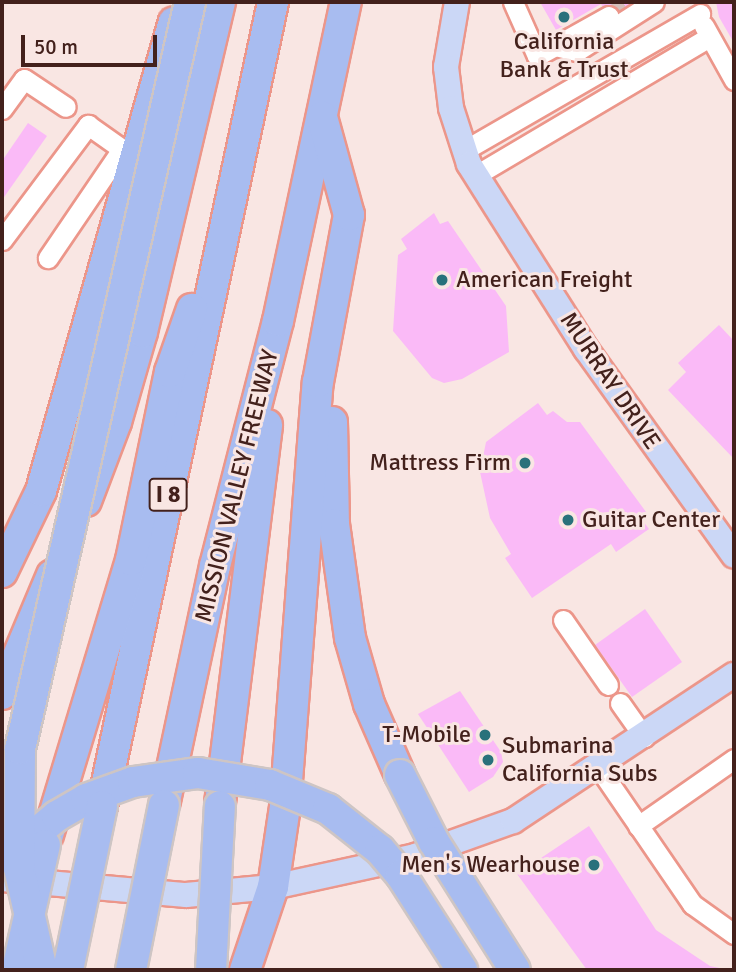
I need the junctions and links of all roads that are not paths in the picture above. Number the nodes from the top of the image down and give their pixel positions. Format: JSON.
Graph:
{"nodes":[{"id":1,"x":180,"y":2,"type":"edge"},
{"id":2,"x":190,"y":2,"type":"edge"},
{"id":3,"x":220,"y":2,"type":"edge"},
{"id":4,"x":273,"y":2,"type":"edge"},
{"id":5,"x":346,"y":2,"type":"edge"},
{"id":6,"x":457,"y":2,"type":"edge"},
{"id":7,"x":513,"y":2,"type":"edge"},
{"id":8,"x":651,"y":6,"type":"edge"},
{"id":9,"x":699,"y":8,"type":"edge"},
{"id":10,"x":609,"y":16,"type":"tunnel mouth"},
{"id":11,"x":709,"y":37,"type":"junction"},
{"id":12,"x":555,"y":46,"type":"junction"},
{"id":13,"x":734,"y":80,"type":"edge"},
{"id":14,"x":66,"y":107,"type":"dead end"},
{"id":15,"x":2,"y":109,"type":"edge"},
{"id":16,"x":322,"y":117,"type":"junction"},
{"id":17,"x":463,"y":150,"type":"junction"},
{"id":18,"x":476,"y":174,"type":"junction"},
{"id":19,"x":236,"y":183,"type":"junction"},
{"id":20,"x":2,"y":238,"type":"edge"},
{"id":21,"x":48,"y":258,"type":"dead end"},
{"id":22,"x":338,"y":285,"type":"junction"},
{"id":23,"x":278,"y":321,"type":"junction"},
{"id":24,"x":734,"y":556,"type":"edge"},
{"id":25,"x":2,"y":572,"type":"edge"},
{"id":26,"x":564,"y":620,"type":"dead end"},
{"id":27,"x":734,"y":675,"type":"edge"},
{"id":28,"x":608,"y":685,"type":"dead end"},
{"id":29,"x":2,"y":694,"type":"edge"},
{"id":30,"x":620,"y":703,"type":"dead end"},
{"id":31,"x":644,"y":737,"type":"junction"},
{"id":32,"x":734,"y":759,"type":"edge"},
{"id":33,"x":598,"y":768,"type":"junction"},
{"id":34,"x":638,"y":826,"type":"junction"},
{"id":35,"x":2,"y":864,"type":"edge"},
{"id":36,"x":2,"y":879,"type":"edge"},
{"id":37,"x":273,"y":887,"type":"junction"},
{"id":38,"x":734,"y":934,"type":"edge"},
{"id":39,"x":17,"y":970,"type":"edge"},
{"id":40,"x":41,"y":970,"type":"edge"},
{"id":41,"x":68,"y":970,"type":"edge"},
{"id":42,"x":131,"y":970,"type":"edge"},
{"id":43,"x":211,"y":970,"type":"edge"},
{"id":44,"x":245,"y":970,"type":"edge"},
{"id":45,"x":462,"y":970,"type":"edge"},
{"id":46,"x":515,"y":970,"type":"edge"}],
"edges":[{"from":1,"to":25,"type":"highway"},
{"from":2,"to":40,"type":"highway","bridge":true},
{"from":3,"to":29,"type":"highway"},
{"from":4,"to":19,"type":"highway","number":"I 8"},
{"from":5,"to":16,"type":"highway","name":"MISSION VALLEY FREEWAY"},
{"from":6,"to":17,"type":"main road","name":"MURRAY DRIVE"},
{"from":7,"to":12,"type":"lane"},
{"from":8,"to":12,"type":"lane"},
{"from":9,"to":11,"type":"lane"},
{"from":9,"to":17,"type":"lane"},
{"from":10,"to":12,"type":"lane"},
{"from":11,"to":13,"type":"lane"},
{"from":11,"to":18,"type":"lane"},
{"from":14,"to":15,"type":"lane"},
{"from":16,"to":22,"type":"highway"},
{"from":16,"to":23,"type":"highway","name":"MISSION VALLEY FREEWAY"},
{"from":17,"to":18,"type":"main road","name":"MURRAY DRIVE"},
{"from":18,"to":24,"type":"main road","name":"MURRAY DRIVE"},
{"from":19,"to":39,"type":"highway","bridge":true},
{"from":19,"to":41,"type":"highway","number":"I 8","bridge":true},
{"from":20,"to":21,"type":"lane"},
{"from":22,"to":37,"type":"highway"},
{"from":22,"to":46,"type":"highway","bridge":true},
{"from":23,"to":42,"type":"highway","name":"MISSION VALLEY FREEWAY","bridge":true},
{"from":23,"to":43,"type":"highway","bridge":true},
{"from":26,"to":28,"type":"lane"},
{"from":27,"to":31,"type":"main road"},
{"from":30,"to":31,"type":"lane"},
{"from":31,"to":33,"type":"main road"},
{"from":32,"to":34,"type":"lane"},
{"from":33,"to":34,"type":"lane"},
{"from":33,"to":37,"type":"main road"},
{"from":34,"to":38,"type":"lane"},
{"from":35,"to":45,"type":"highway","bridge":true},
{"from":36,"to":37,"type":"main road"},
{"from":37,"to":44,"type":"highway"}]}
